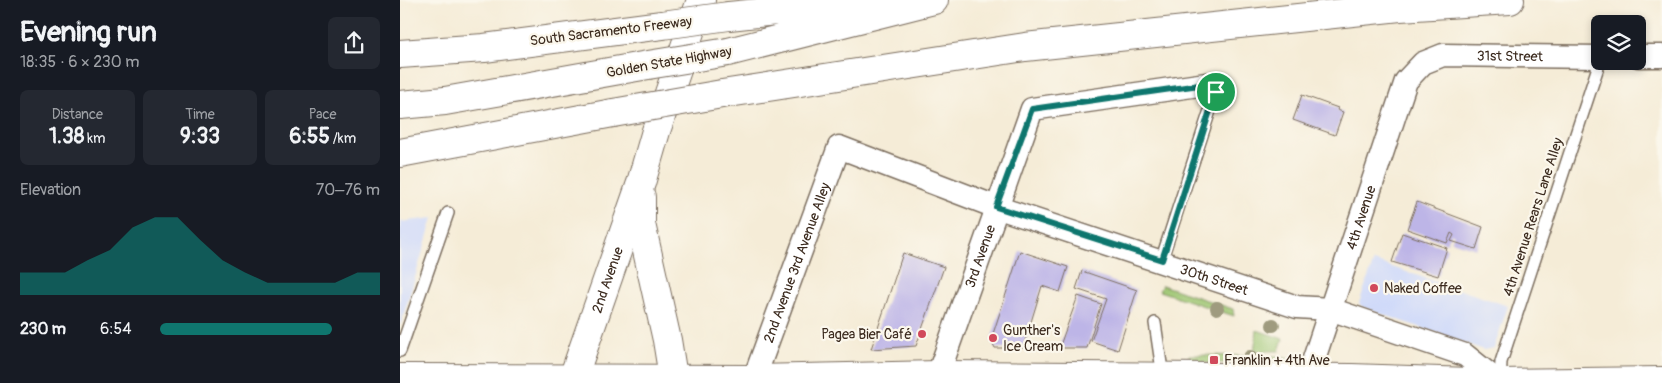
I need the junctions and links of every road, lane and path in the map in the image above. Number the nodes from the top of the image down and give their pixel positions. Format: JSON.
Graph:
{"nodes":[{"id":1,"x":701,"y":0,"type":"edge"},
{"id":2,"x":882,"y":0,"type":"edge"},
{"id":3,"x":934,"y":0,"type":"edge"},
{"id":4,"x":1510,"y":0,"type":"edge"},
{"id":5,"x":400,"y":54,"type":"edge"},
{"id":6,"x":1646,"y":56,"type":"edge"},
{"id":7,"x":1662,"y":56,"type":"edge"},
{"id":8,"x":1591,"y":57,"type":"edge"},
{"id":9,"x":1423,"y":63,"type":"joint"},
{"id":10,"x":1597,"y":70,"type":"edge"},
{"id":11,"x":1216,"y":92,"type":"joint"},
{"id":12,"x":400,"y":105,"type":"edge"},
{"id":13,"x":839,"y":147,"type":"joint"},
{"id":14,"x":400,"y":153,"type":"edge"},
{"id":15,"x":642,"y":183,"type":"junction"},
{"id":16,"x":996,"y":207,"type":"junction"},
{"id":17,"x":448,"y":213,"type":"dead end"},
{"id":18,"x":1162,"y":260,"type":"junction"},
{"id":19,"x":1330,"y":309,"type":"junction"},
{"id":20,"x":1155,"y":323,"type":"dead end"},
{"id":21,"x":400,"y":351,"type":"edge"},
{"id":22,"x":400,"y":378,"type":"edge"},
{"id":23,"x":573,"y":378,"type":"junction"},
{"id":24,"x":1308,"y":378,"type":"junction"},
{"id":25,"x":754,"y":379,"type":"junction"},
{"id":26,"x":938,"y":379,"type":"edge"},
{"id":27,"x":1171,"y":379,"type":"edge"},
{"id":28,"x":1351,"y":380,"type":"edge"},
{"id":29,"x":674,"y":381,"type":"edge"},
{"id":30,"x":1662,"y":381,"type":"edge"},
{"id":31,"x":1416,"y":382,"type":"edge"},
{"id":32,"x":1500,"y":383,"type":"edge"}],
"edges":[{"from":1,"to":15,"type":"main road","name":"2nd Avenue"},
{"from":2,"to":5,"type":"main road","name":"South Sacramento Freeway","bridge":true},
{"from":3,"to":12,"type":"main road","name":"Golden State Highway","bridge":true},
{"from":4,"to":14,"type":"main road","bridge":true},
{"from":6,"to":7,"type":"street"},
{"from":8,"to":9,"type":"street","name":"31st Street"},
{"from":9,"to":19,"type":"street","name":"4th Avenue"},
{"from":10,"to":32,"type":"lane","name":"4th Avenue Rears Lane Alley"},
{"from":11,"to":16,"type":"street","name":"3rd Avenue"},
{"from":11,"to":18,"type":"lane"},
{"from":13,"to":16,"type":"street","name":"30th Street"},
{"from":13,"to":25,"type":"street","name":"2nd Avenue 3rd Avenue Alley"},
{"from":15,"to":23,"type":"main road","name":"2nd Avenue"},
{"from":15,"to":29,"type":"main road","name":"2nd Avenue"},
{"from":16,"to":18,"type":"street","name":"30th Street"},
{"from":16,"to":26,"type":"street","name":"3rd Avenue"},
{"from":17,"to":21,"type":"lane"},
{"from":18,"to":19,"type":"street","name":"30th Street"},
{"from":19,"to":24,"type":"street","name":"4th Avenue"},
{"from":19,"to":32,"type":"street","name":"30th Street"},
{"from":20,"to":27,"type":"lane"},
{"from":22,"to":23,"type":"main road"},
{"from":23,"to":29,"type":"main road"},
{"from":24,"to":27,"type":"main road"},
{"from":24,"to":28,"type":"main road"},
{"from":25,"to":26,"type":"main road"},
{"from":25,"to":29,"type":"main road"},
{"from":26,"to":27,"type":"main road"},
{"from":28,"to":31,"type":"main road"},
{"from":30,"to":32,"type":"main road"},
{"from":31,"to":32,"type":"main road"}]}
